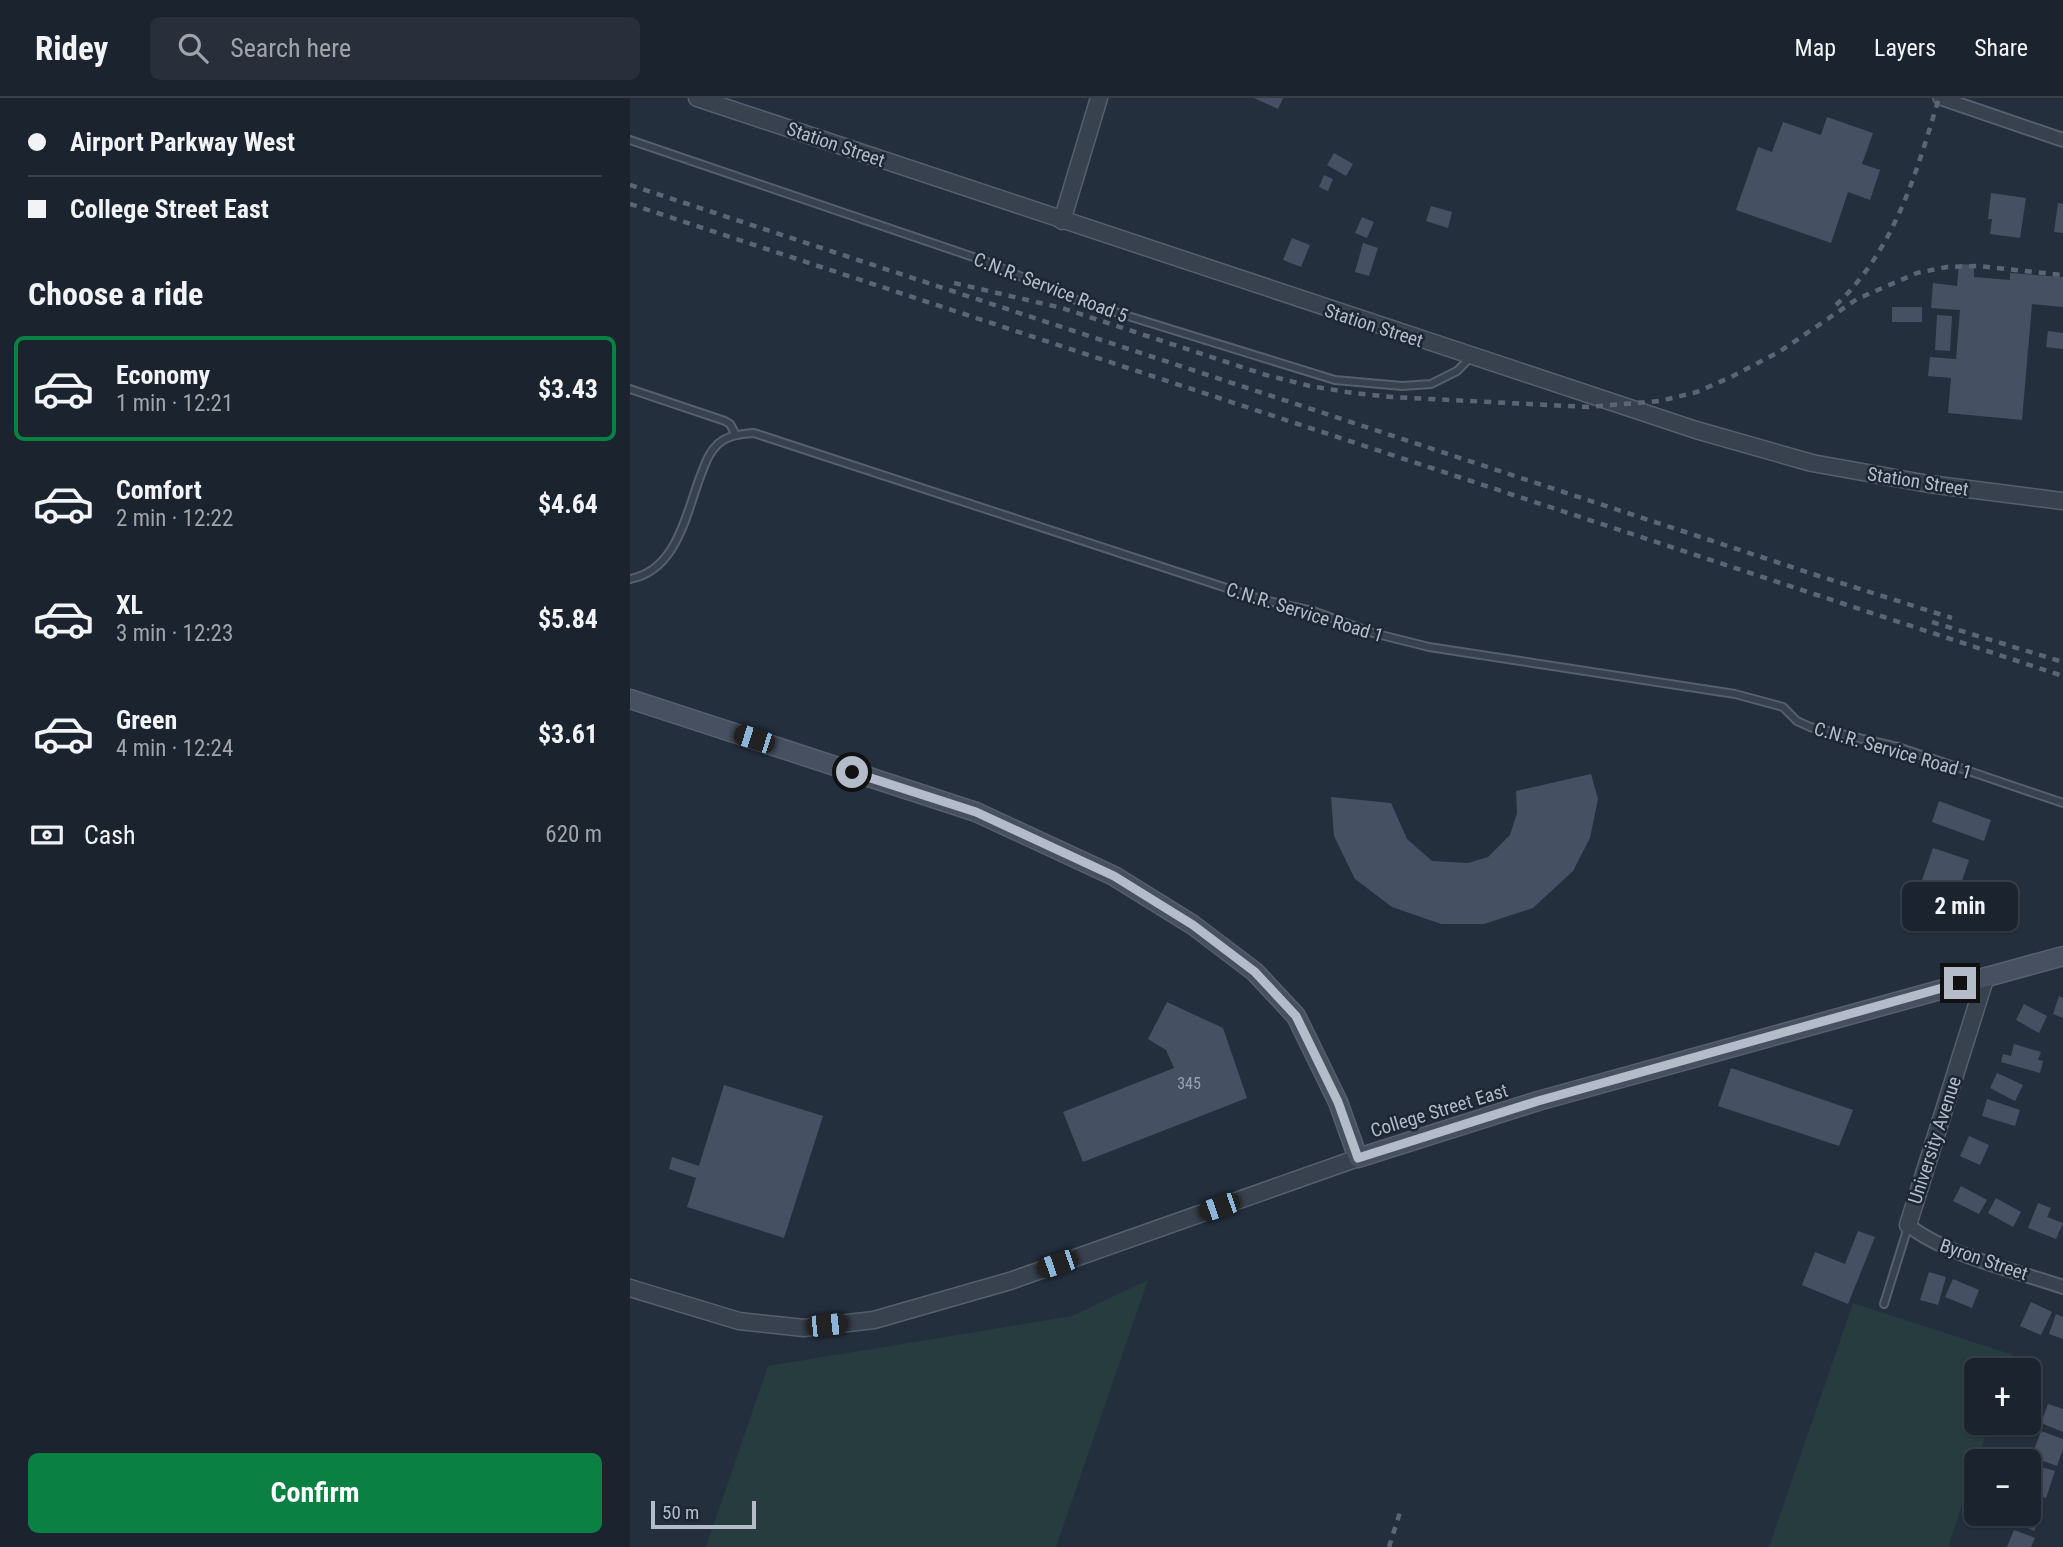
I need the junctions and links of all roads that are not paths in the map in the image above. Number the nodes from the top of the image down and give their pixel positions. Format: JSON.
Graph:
{"nodes":[{"id":1,"x":697,"y":98,"type":"edge"},
{"id":2,"x":1099,"y":98,"type":"edge"},
{"id":3,"x":1940,"y":98,"type":"edge"},
{"id":4,"x":630,"y":140,"type":"edge"},
{"id":5,"x":2063,"y":141,"type":"edge"},
{"id":6,"x":1062,"y":221,"type":"junction"},
{"id":7,"x":1472,"y":357,"type":"junction"},
{"id":8,"x":630,"y":389,"type":"edge"},
{"id":9,"x":736,"y":435,"type":"junction"},
{"id":10,"x":2063,"y":501,"type":"edge"},
{"id":11,"x":630,"y":579,"type":"edge"},
{"id":12,"x":630,"y":699,"type":"edge"},
{"id":13,"x":2063,"y":803,"type":"edge"},
{"id":14,"x":2063,"y":956,"type":"edge"},
{"id":15,"x":1986,"y":976,"type":"junction"},
{"id":16,"x":1358,"y":1158,"type":"junction"},
{"id":17,"x":1908,"y":1225,"type":"junction"},
{"id":18,"x":630,"y":1287,"type":"edge"},
{"id":19,"x":2063,"y":1287,"type":"edge"},
{"id":20,"x":1884,"y":1304,"type":"dead end"}],
"edges":[{"from":1,"to":6,"type":"street","name":"Station Street"},
{"from":2,"to":6,"type":"street"},
{"from":3,"to":5,"type":"street"},
{"from":4,"to":7,"type":"lane","name":"C.N.R. Service Road 5"},
{"from":6,"to":7,"type":"street","name":"Station Street"},
{"from":7,"to":10,"type":"street","name":"Station Street"},
{"from":8,"to":9,"type":"lane"},
{"from":9,"to":11,"type":"lane"},
{"from":9,"to":13,"type":"lane","name":"C.N.R. Service Road 1"},
{"from":12,"to":16,"type":"main road"},
{"from":14,"to":15,"type":"main road","name":"College Street East"},
{"from":15,"to":16,"type":"main road","name":"College Street East"},
{"from":15,"to":17,"type":"street","name":"University Avenue"},
{"from":16,"to":18,"type":"street","name":"College Street East"},
{"from":17,"to":19,"type":"street","name":"Byron Street"},
{"from":17,"to":20,"type":"lane","name":"University Avenue"}]}
